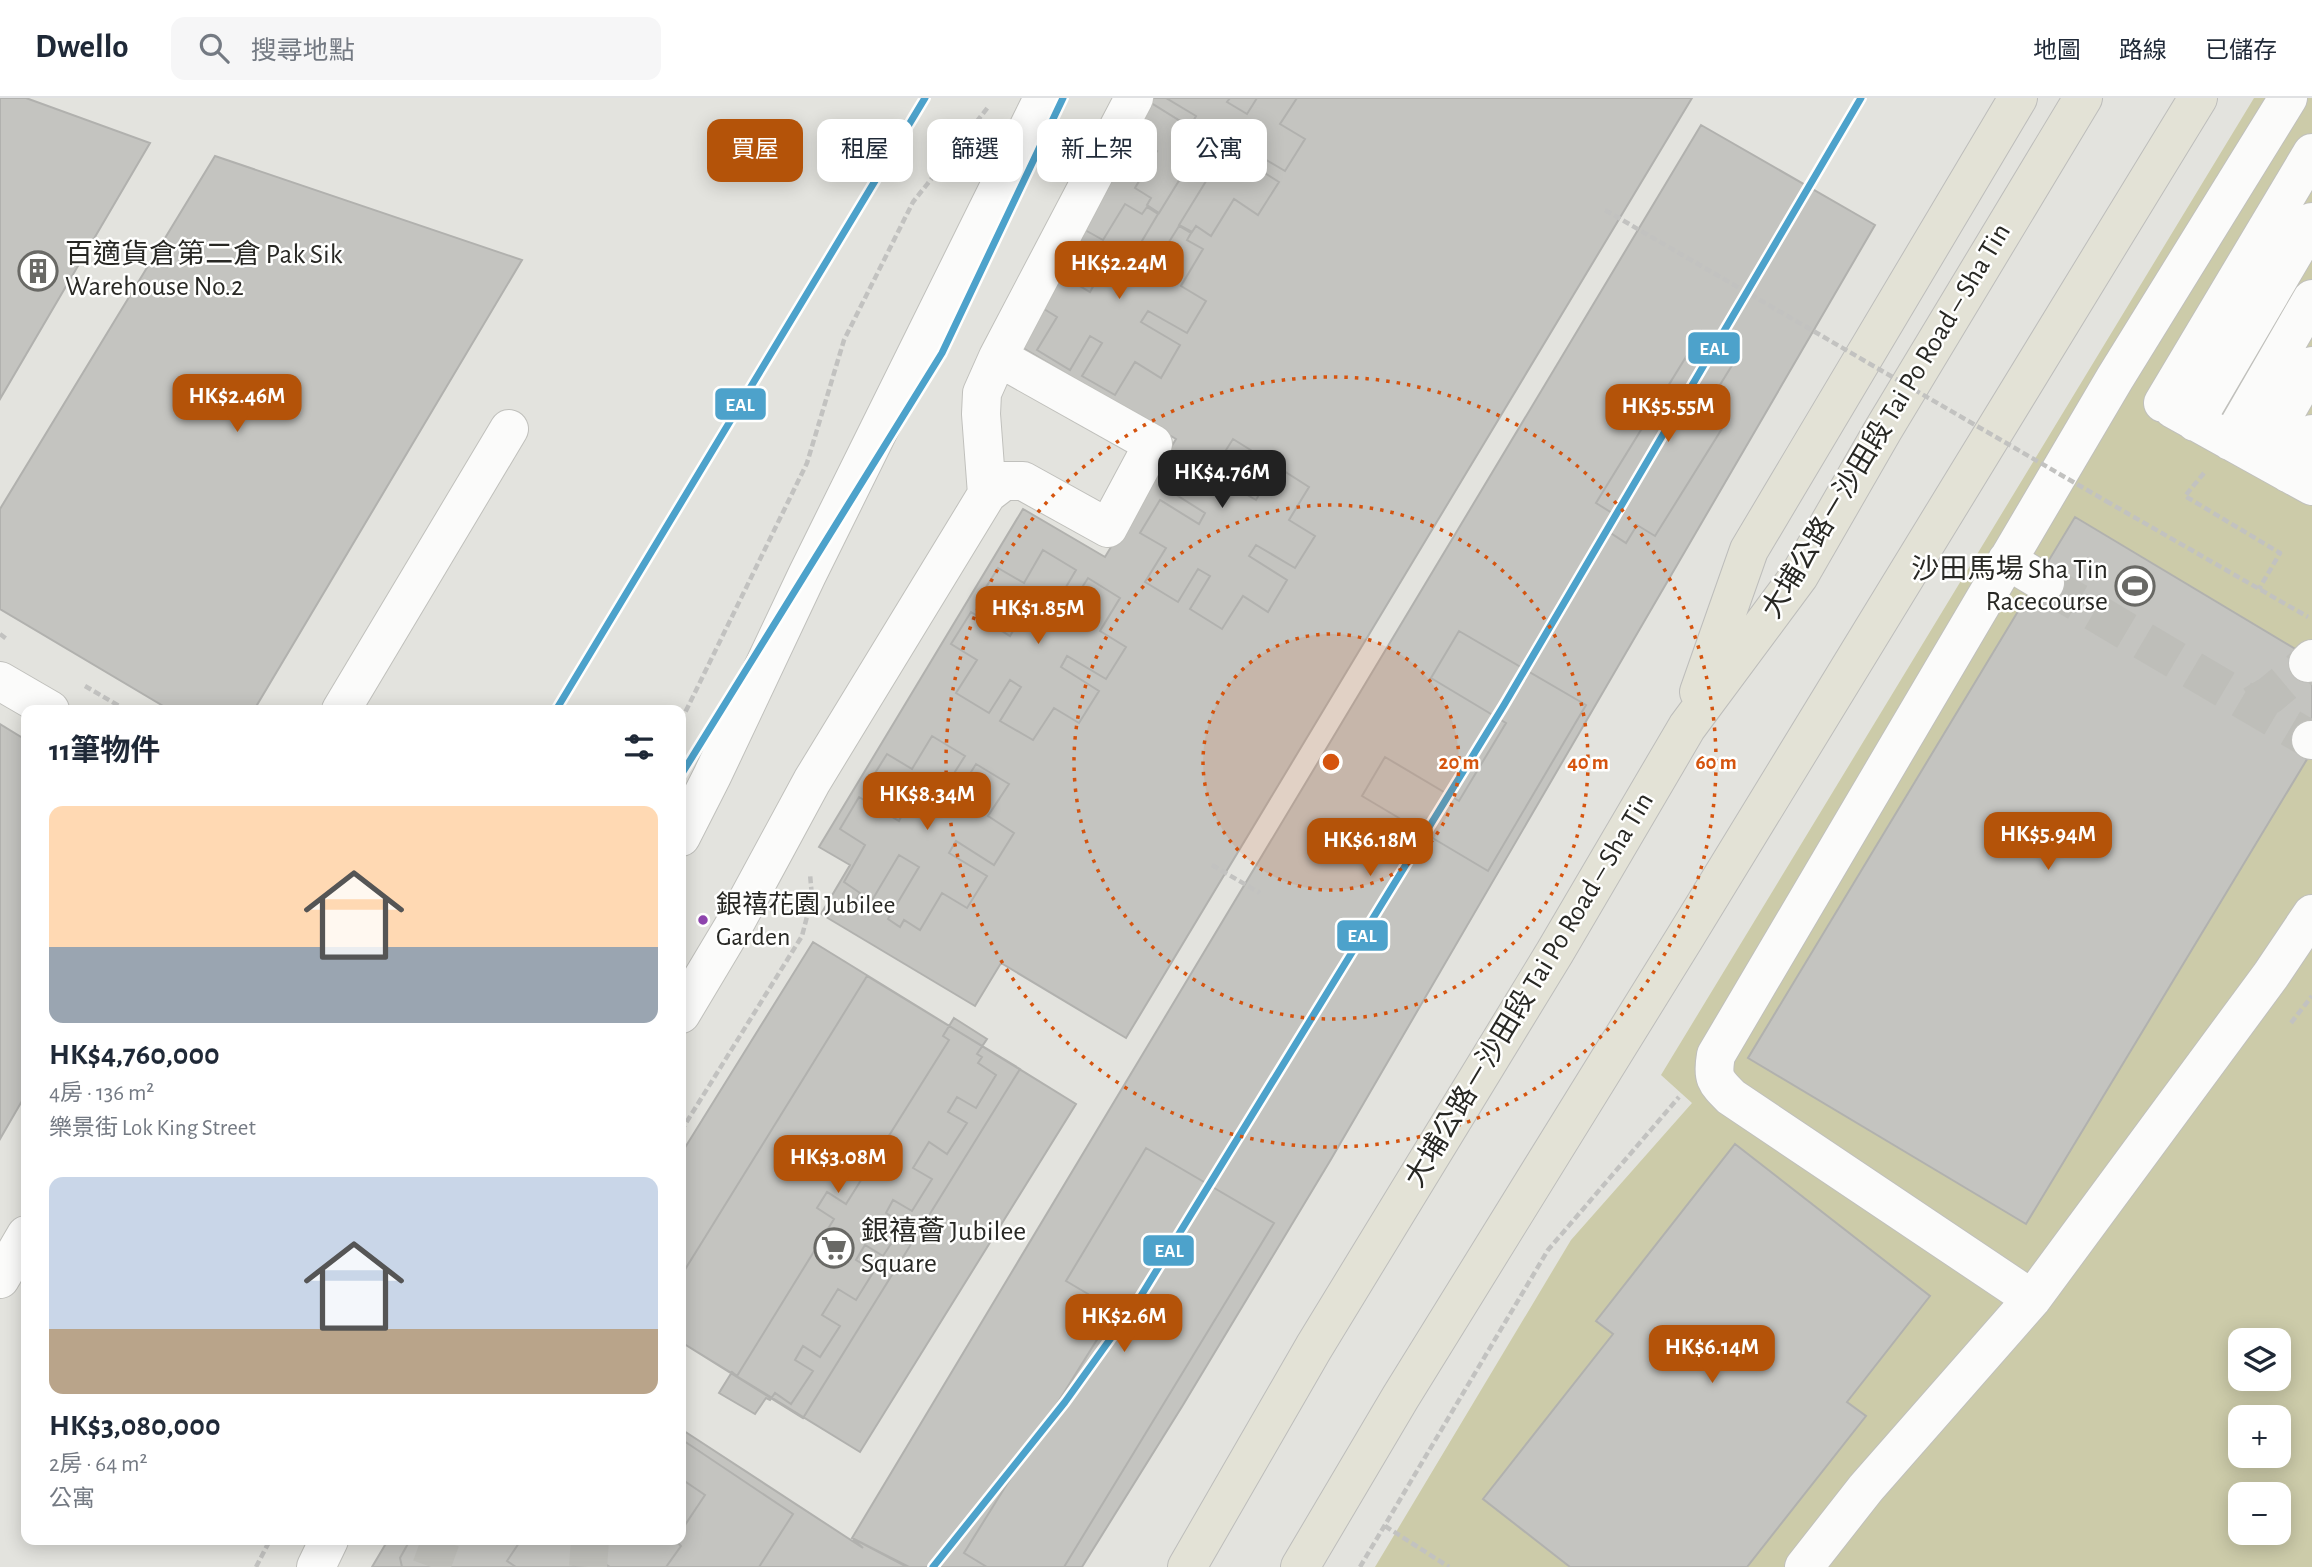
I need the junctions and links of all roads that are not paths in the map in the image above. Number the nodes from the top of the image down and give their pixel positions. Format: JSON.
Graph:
{"nodes":[{"id":1,"x":1043,"y":98,"type":"edge"},
{"id":2,"x":1134,"y":98,"type":"edge"},
{"id":3,"x":2018,"y":98,"type":"edge"},
{"id":4,"x":2083,"y":98,"type":"edge"},
{"id":5,"x":2197,"y":98,"type":"edge"},
{"id":6,"x":2288,"y":98,"type":"edge"},
{"id":7,"x":2312,"y":153,"type":"edge"},
{"id":8,"x":2312,"y":222,"type":"edge"},
{"id":9,"x":2312,"y":299,"type":"edge"},
{"id":10,"x":998,"y":357,"type":"junction"},
{"id":11,"x":2312,"y":366,"type":"edge"},
{"id":12,"x":2115,"y":377,"type":"junction"},
{"id":13,"x":2163,"y":403,"type":"junction"},
{"id":14,"x":2195,"y":422,"type":"junction"},
{"id":15,"x":509,"y":429,"type":"dead end"},
{"id":16,"x":2312,"y":434,"type":"edge"},
{"id":17,"x":2273,"y":464,"type":"edge"},
{"id":18,"x":986,"y":494,"type":"junction"},
{"id":19,"x":2007,"y":560,"type":"junction"},
{"id":20,"x":2045,"y":583,"type":"tunnel mouth"},
{"id":21,"x":0,"y":681,"type":"edge"},
{"id":22,"x":41,"y":705,"type":"edge"},
{"id":23,"x":344,"y":705,"type":"edge"},
{"id":24,"x":1687,"y":727,"type":"junction"},
{"id":25,"x":686,"y":827,"type":"edge"},
{"id":26,"x":2312,"y":914,"type":"edge"},
{"id":27,"x":686,"y":1006,"type":"edge"},
{"id":28,"x":21,"y":1243,"type":"edge"},
{"id":29,"x":0,"y":1279,"type":"edge"},
{"id":30,"x":2032,"y":1299,"type":"junction"},
{"id":31,"x":327,"y":1545,"type":"edge"},
{"id":32,"x":316,"y":1567,"type":"edge"},
{"id":33,"x":1187,"y":1567,"type":"edge"},
{"id":34,"x":1300,"y":1567,"type":"edge"},
{"id":35,"x":1804,"y":1567,"type":"edge"}],
"edges":[{"from":1,"to":25,"type":"street"},
{"from":2,"to":10,"type":"street"},
{"from":3,"to":24,"type":"highway"},
{"from":4,"to":24,"type":"highway","name":"大埔公路－沙田段 Tai Po Road – Sha Tin"},
{"from":5,"to":34,"type":"highway"},
{"from":6,"to":12,"type":"street"},
{"from":7,"to":13,"type":"street"},
{"from":8,"to":14,"type":"street"},
{"from":9,"to":17,"type":"street"},
{"from":10,"to":18,"type":"street"},
{"from":10,"to":18,"type":"street"},
{"from":11,"to":17,"type":"street"},
{"from":12,"to":13,"type":"street"},
{"from":12,"to":19,"type":"street"},
{"from":13,"to":14,"type":"street"},
{"from":14,"to":17,"type":"street"},
{"from":15,"to":23,"type":"street"},
{"from":16,"to":17,"type":"street"},
{"from":18,"to":27,"type":"street"},
{"from":19,"to":20,"type":"street"},
{"from":19,"to":30,"type":"street"},
{"from":21,"to":22,"type":"street"},
{"from":24,"to":33,"type":"highway","name":"大埔公路－沙田段 Tai Po Road – Sha Tin"},
{"from":26,"to":30,"type":"street"},
{"from":28,"to":29,"type":"street"},
{"from":30,"to":35,"type":"street"},
{"from":31,"to":32,"type":"street"}]}
